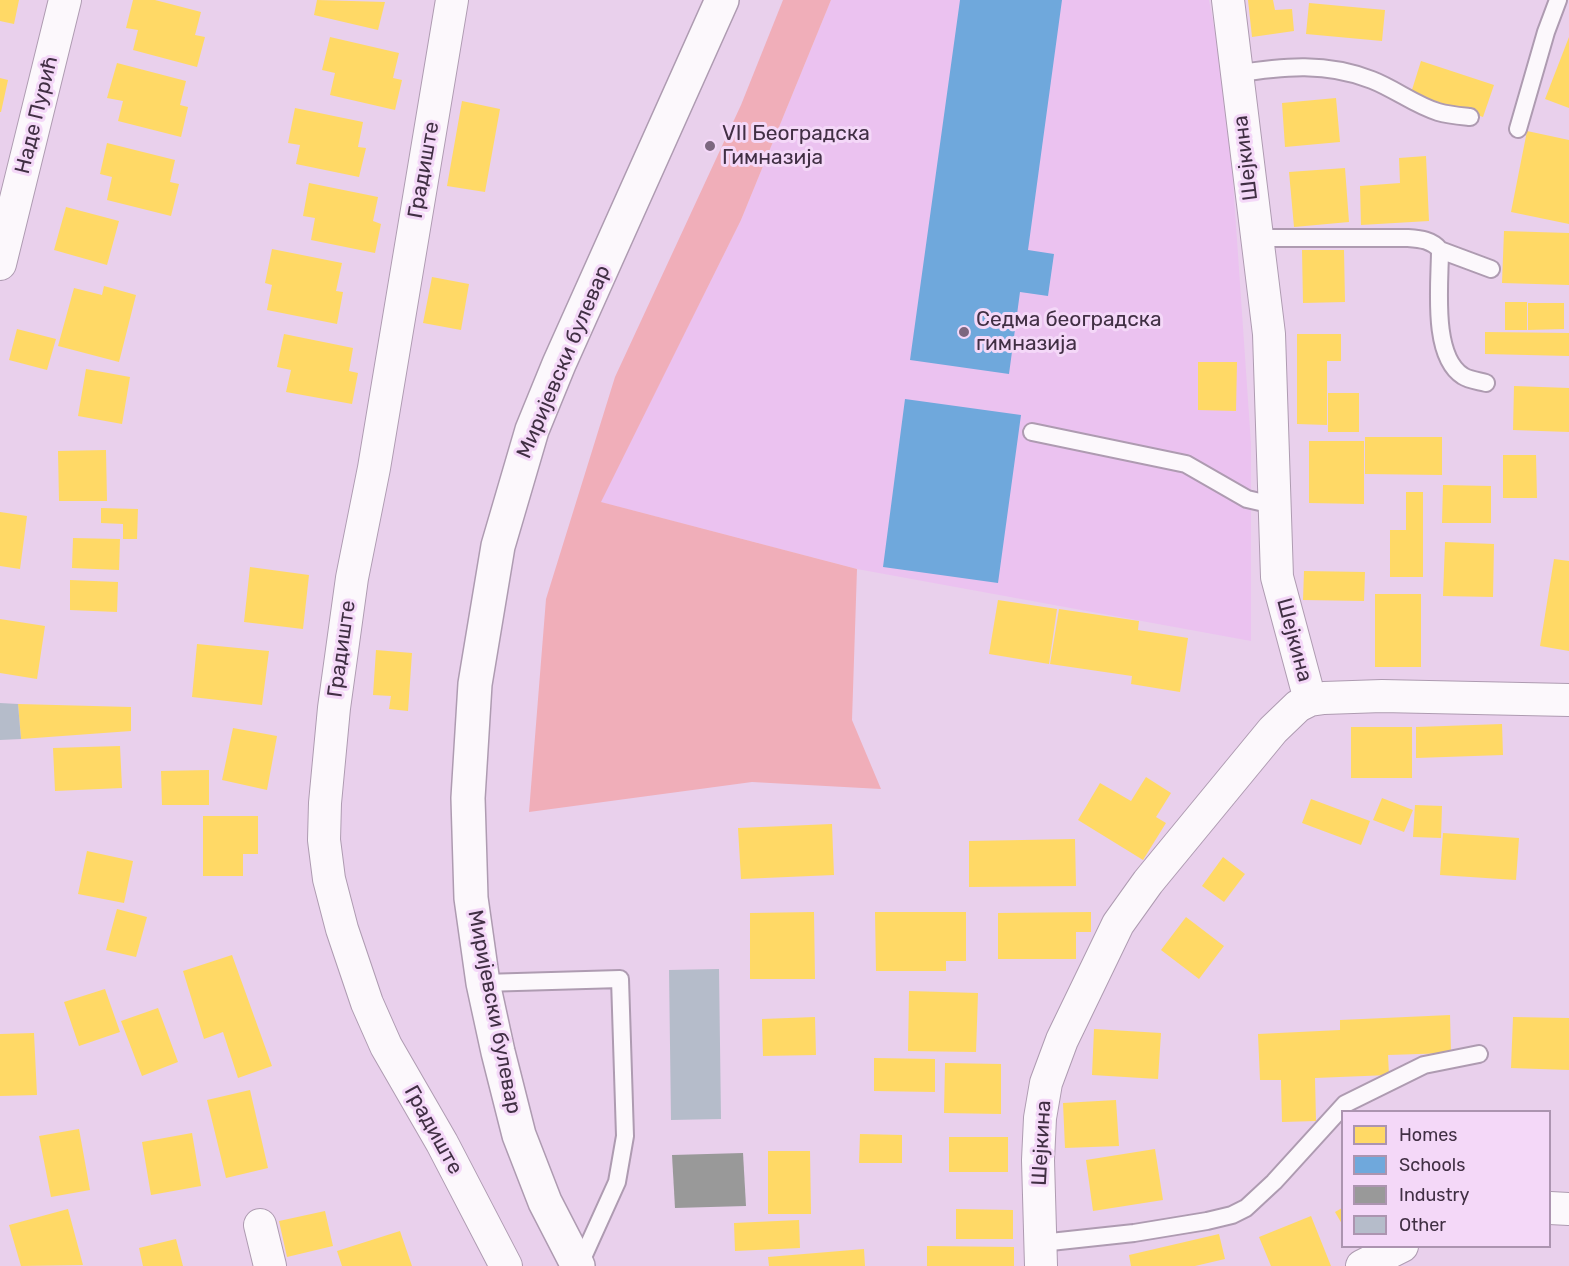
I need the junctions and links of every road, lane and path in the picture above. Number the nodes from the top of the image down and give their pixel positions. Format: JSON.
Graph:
{"nodes":[{"id":1,"x":65,"y":0,"type":"edge"},
{"id":2,"x":452,"y":0,"type":"edge"},
{"id":3,"x":722,"y":0,"type":"edge"},
{"id":4,"x":1227,"y":0,"type":"edge"},
{"id":5,"x":1558,"y":0,"type":"edge"},
{"id":6,"x":1236,"y":74,"type":"junction"},
{"id":7,"x":1470,"y":117,"type":"dead end"},
{"id":8,"x":1518,"y":129,"type":"dead end"},
{"id":9,"x":1256,"y":238,"type":"junction"},
{"id":10,"x":1440,"y":250,"type":"junction"},
{"id":11,"x":0,"y":264,"type":"edge"},
{"id":12,"x":1491,"y":269,"type":"dead end"},
{"id":13,"x":1486,"y":383,"type":"dead end"},
{"id":14,"x":1032,"y":432,"type":"dead end"},
{"id":15,"x":1274,"y":505,"type":"junction"},
{"id":16,"x":1310,"y":700,"type":"junction"},
{"id":17,"x":1569,"y":700,"type":"edge"},
{"id":18,"x":483,"y":983,"type":"junction"},
{"id":19,"x":1479,"y":1054,"type":"dead end"},
{"id":20,"x":1551,"y":1208,"type":"edge"},
{"id":21,"x":1569,"y":1209,"type":"edge"},
{"id":22,"x":260,"y":1225,"type":"dead end"},
{"id":23,"x":1398,"y":1248,"type":"edge"},
{"id":24,"x":1041,"y":1254,"type":"edge"},
{"id":25,"x":270,"y":1266,"type":"edge"},
{"id":26,"x":506,"y":1266,"type":"edge"},
{"id":27,"x":578,"y":1266,"type":"edge"},
{"id":28,"x":1362,"y":1266,"type":"edge"}],
"edges":[{"from":1,"to":11,"type":"street","name":"Наде Пурић"},
{"from":2,"to":26,"type":"street","name":"Градиште"},
{"from":3,"to":18,"type":"main road","name":"Миријевски булевар"},
{"from":4,"to":6,"type":"street","name":"Шејкина"},
{"from":5,"to":8,"type":"lane"},
{"from":6,"to":7,"type":"lane"},
{"from":6,"to":9,"type":"street","name":"Шејкина"},
{"from":9,"to":10,"type":"lane"},
{"from":9,"to":15,"type":"street","name":"Шејкина"},
{"from":10,"to":12,"type":"lane"},
{"from":10,"to":13,"type":"lane"},
{"from":14,"to":15,"type":"lane"},
{"from":15,"to":16,"type":"street","name":"Шејкина"},
{"from":16,"to":17,"type":"street"},
{"from":16,"to":24,"type":"street","name":"Шејкина"},
{"from":18,"to":27,"type":"main road","name":"Миријевски булевар"},
{"from":18,"to":27,"type":"lane"},
{"from":19,"to":24,"type":"lane"},
{"from":20,"to":21,"type":"street"},
{"from":22,"to":25,"type":"street"},
{"from":23,"to":28,"type":"street"}]}
